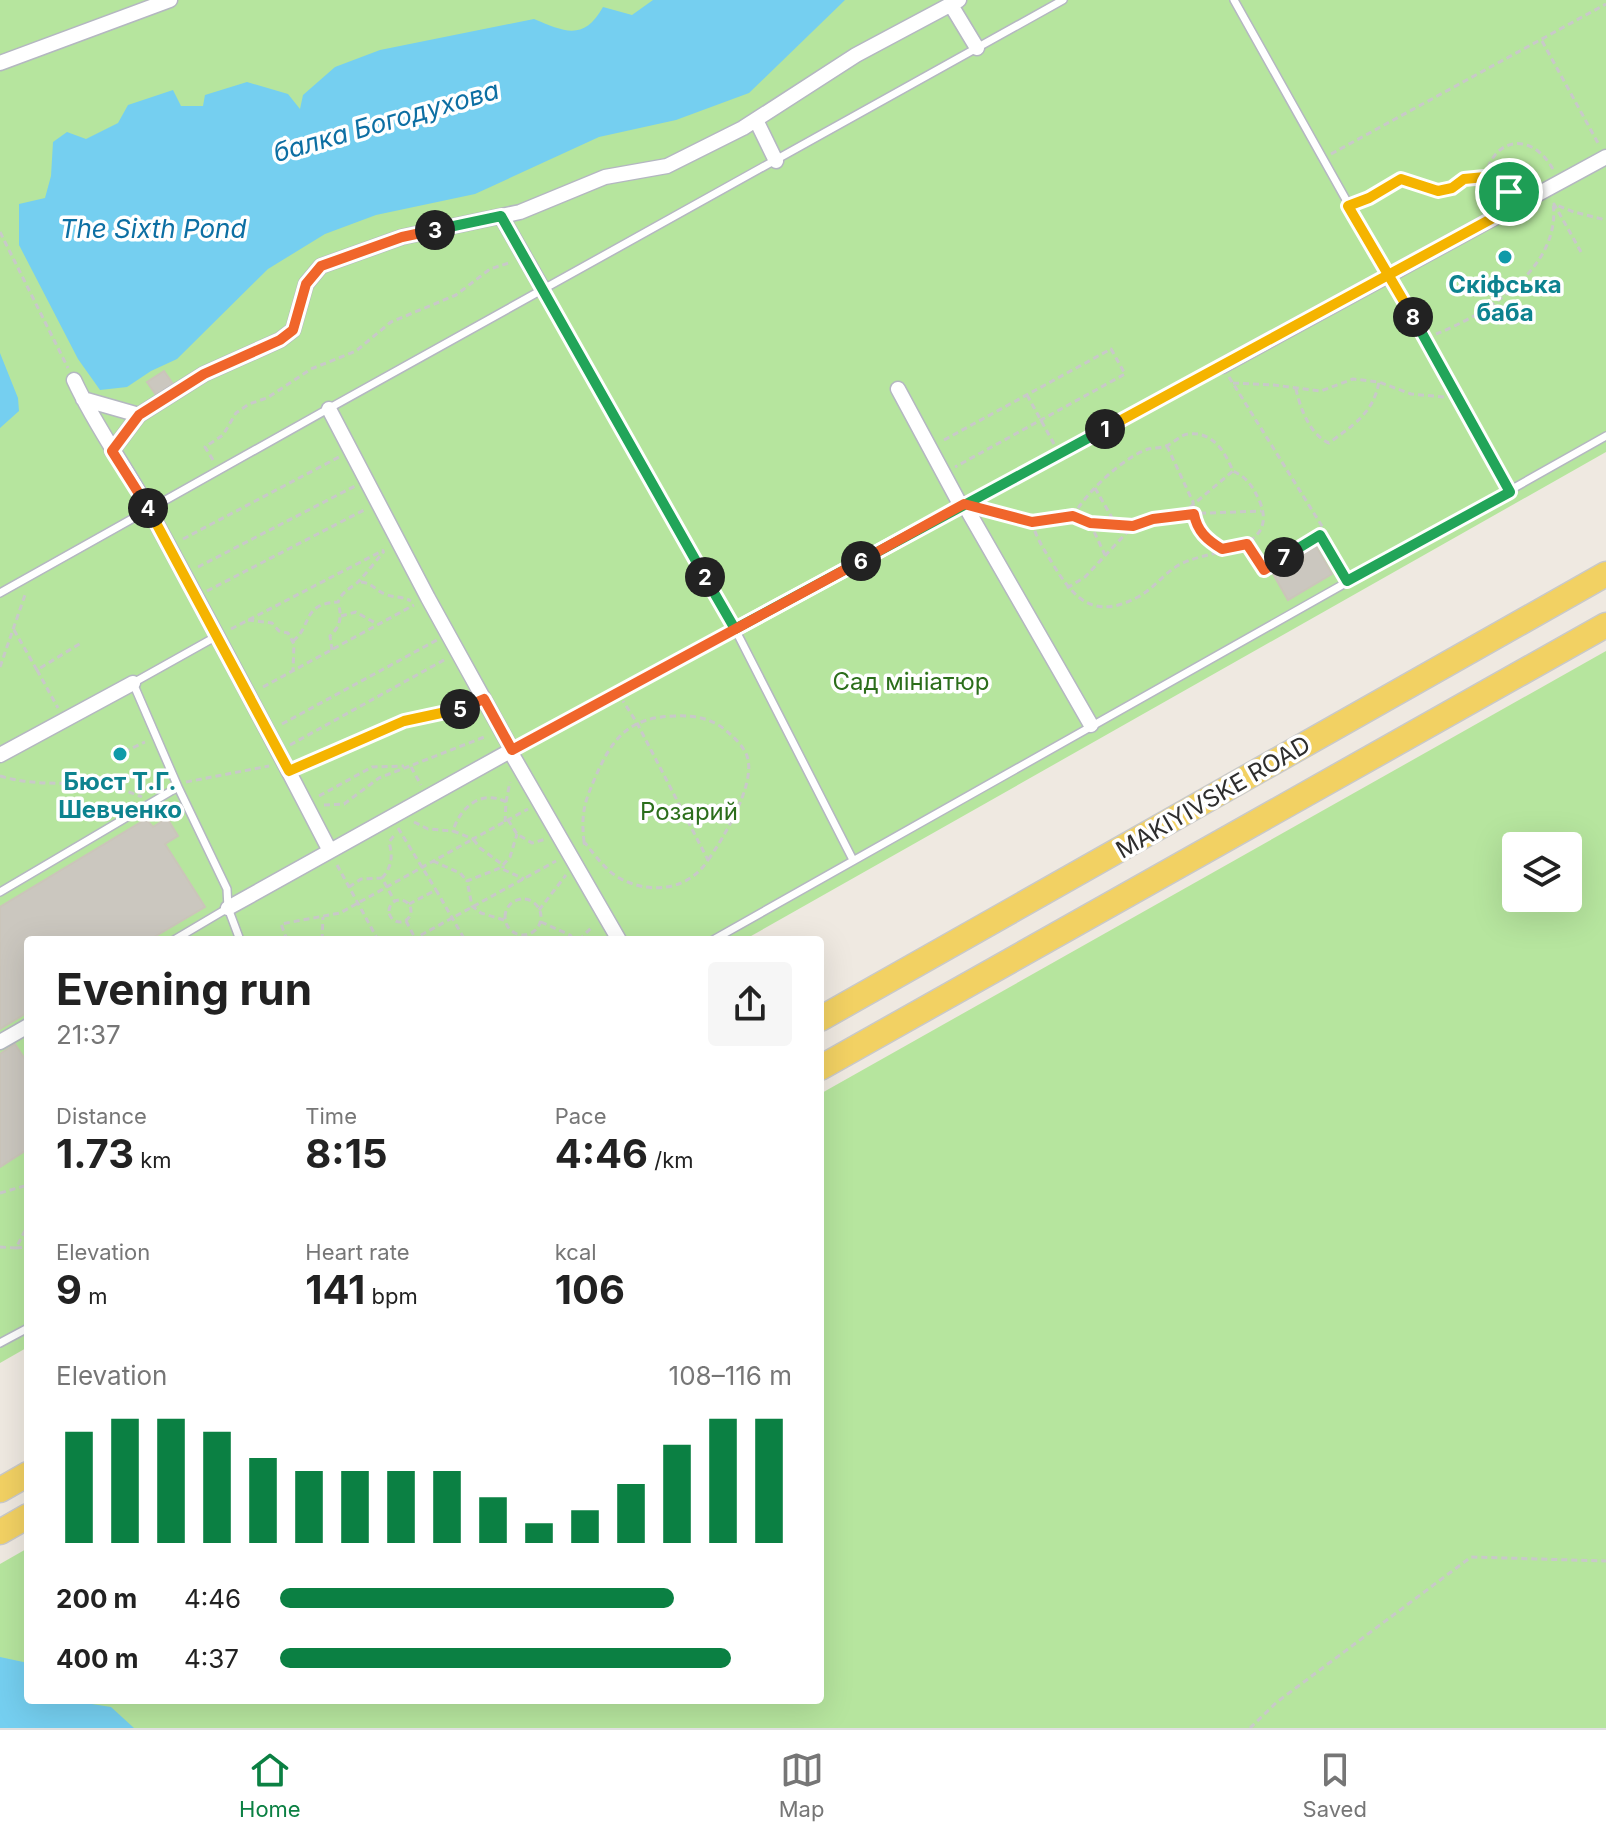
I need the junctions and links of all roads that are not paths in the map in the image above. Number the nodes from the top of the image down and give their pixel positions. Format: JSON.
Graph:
{"nodes":[{"id":1,"x":170,"y":0,"type":"edge"},
{"id":2,"x":1063,"y":0,"type":"edge"},
{"id":3,"x":1234,"y":0,"type":"edge"},
{"id":4,"x":955,"y":3,"type":"edge"},
{"id":5,"x":977,"y":48,"type":"junction"},
{"id":6,"x":0,"y":63,"type":"edge"},
{"id":7,"x":756,"y":120,"type":"junction"},
{"id":8,"x":1606,"y":157,"type":"edge"},
{"id":9,"x":776,"y":161,"type":"junction"},
{"id":10,"x":501,"y":216,"type":"junction"},
{"id":11,"x":1390,"y":275,"type":"junction"},
{"id":12,"x":544,"y":291,"type":"junction"},
{"id":13,"x":1222,"y":366,"type":"joint"},
{"id":14,"x":74,"y":380,"type":"road end"},
{"id":15,"x":898,"y":389,"type":"dead end"},
{"id":16,"x":83,"y":399,"type":"junction"},
{"id":17,"x":329,"y":409,"type":"junction"},
{"id":18,"x":139,"y":415,"type":"junction"},
{"id":19,"x":1606,"y":436,"type":"edge"},
{"id":20,"x":112,"y":451,"type":"junction"},
{"id":21,"x":1510,"y":492,"type":"junction"},
{"id":22,"x":963,"y":505,"type":"junction"},
{"id":23,"x":149,"y":510,"type":"junction"},
{"id":24,"x":1606,"y":574,"type":"edge"},
{"id":25,"x":0,"y":593,"type":"edge"},
{"id":26,"x":1606,"y":625,"type":"edge"},
{"id":27,"x":735,"y":629,"type":"junction"},
{"id":28,"x":218,"y":636,"type":"junction"},
{"id":29,"x":133,"y":683,"type":"junction"},
{"id":30,"x":1091,"y":725,"type":"junction"},
{"id":31,"x":511,"y":751,"type":"junction"},
{"id":32,"x":0,"y":755,"type":"edge"},
{"id":33,"x":177,"y":785,"type":"junction"},
{"id":34,"x":330,"y":851,"type":"junction"},
{"id":35,"x":853,"y":860,"type":"junction"},
{"id":36,"x":0,"y":892,"type":"edge"},
{"id":37,"x":228,"y":908,"type":"junction"},
{"id":38,"x":181,"y":936,"type":"edge"},
{"id":39,"x":238,"y":936,"type":"edge"},
{"id":40,"x":617,"y":936,"type":"edge"},
{"id":41,"x":720,"y":936,"type":"edge"},
{"id":42,"x":824,"y":1017,"type":"edge"},
{"id":43,"x":24,"y":1028,"type":"edge"},
{"id":44,"x":0,"y":1042,"type":"edge"},
{"id":45,"x":824,"y":1066,"type":"edge"},
{"id":46,"x":24,"y":1330,"type":"edge"},
{"id":47,"x":0,"y":1343,"type":"edge"},
{"id":48,"x":24,"y":1476,"type":"edge"},
{"id":49,"x":0,"y":1490,"type":"edge"},
{"id":50,"x":24,"y":1518,"type":"edge"},
{"id":51,"x":0,"y":1532,"type":"edge"}],
"edges":[{"from":1,"to":6,"type":"street"},
{"from":2,"to":5,"type":"lane"},
{"from":3,"to":11,"type":"lane"},
{"from":4,"to":5,"type":"street"},
{"from":4,"to":7,"type":"street"},
{"from":5,"to":9,"type":"lane"},
{"from":7,"to":9,"type":"street"},
{"from":7,"to":10,"type":"street"},
{"from":8,"to":11,"type":"street"},
{"from":9,"to":12,"type":"lane"},
{"from":10,"to":12,"type":"street"},
{"from":10,"to":18,"type":"street"},
{"from":11,"to":13,"type":"street"},
{"from":11,"to":21,"type":"lane"},
{"from":12,"to":17,"type":"lane"},
{"from":12,"to":27,"type":"lane"},
{"from":13,"to":22,"type":"lane"},
{"from":14,"to":16,"type":"street"},
{"from":15,"to":22,"type":"street"},
{"from":16,"to":18,"type":"street"},
{"from":16,"to":20,"type":"street"},
{"from":17,"to":23,"type":"lane"},
{"from":17,"to":31,"type":"street"},
{"from":18,"to":20,"type":"street"},
{"from":19,"to":21,"type":"lane"},
{"from":20,"to":23,"type":"street"},
{"from":21,"to":30,"type":"lane"},
{"from":22,"to":27,"type":"lane"},
{"from":22,"to":30,"type":"street"},
{"from":23,"to":25,"type":"lane"},
{"from":23,"to":28,"type":"street"},
{"from":24,"to":42,"type":"main road","name":"MAKIYIVSKE ROAD"},
{"from":26,"to":45,"type":"main road","name":"MAKIYIVSKE ROAD"},
{"from":27,"to":31,"type":"lane"},
{"from":27,"to":35,"type":"lane"},
{"from":28,"to":29,"type":"lane"},
{"from":28,"to":34,"type":"street"},
{"from":29,"to":32,"type":"street"},
{"from":29,"to":33,"type":"lane"},
{"from":30,"to":35,"type":"lane"},
{"from":31,"to":34,"type":"street"},
{"from":31,"to":40,"type":"street"},
{"from":33,"to":36,"type":"lane"},
{"from":33,"to":37,"type":"lane"},
{"from":34,"to":37,"type":"street"},
{"from":35,"to":41,"type":"lane"},
{"from":37,"to":38,"type":"lane"},
{"from":37,"to":39,"type":"lane"},
{"from":43,"to":44,"type":"street"},
{"from":46,"to":47,"type":"lane"},
{"from":48,"to":49,"type":"main road"},
{"from":50,"to":51,"type":"main road"}]}
